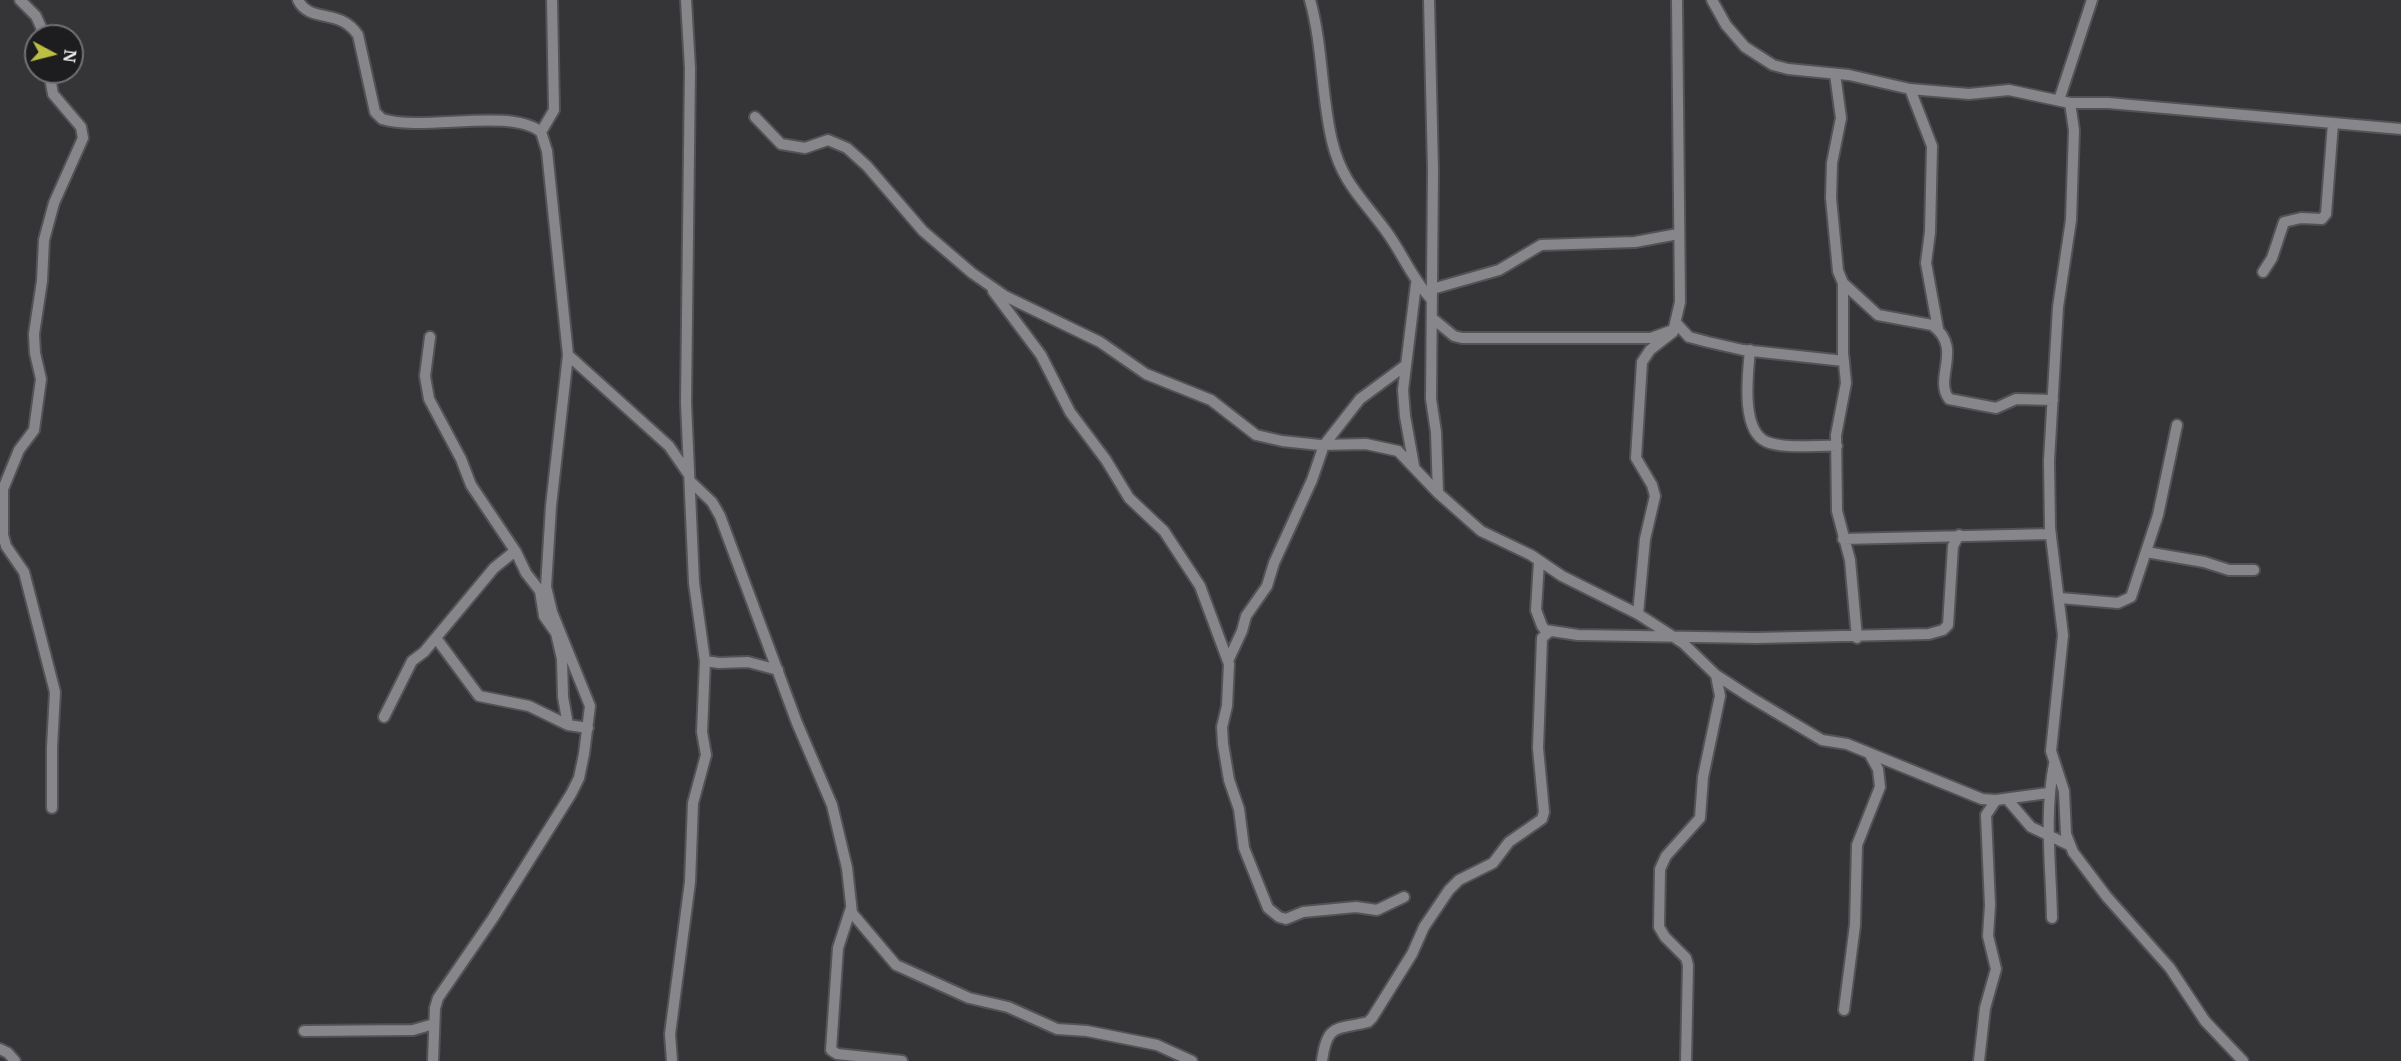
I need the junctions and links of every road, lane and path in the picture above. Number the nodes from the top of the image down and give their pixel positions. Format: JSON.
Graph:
{"nodes":[{"id":1,"x":20,"y":0,"type":"edge"},
{"id":2,"x":298,"y":0,"type":"edge"},
{"id":3,"x":552,"y":0,"type":"edge"},
{"id":4,"x":677,"y":0,"type":"edge"},
{"id":5,"x":686,"y":0,"type":"edge"},
{"id":6,"x":1310,"y":0,"type":"edge"},
{"id":7,"x":1429,"y":0,"type":"edge"},
{"id":8,"x":1677,"y":0,"type":"edge"},
{"id":9,"x":1713,"y":0,"type":"edge"},
{"id":10,"x":2092,"y":0,"type":"edge"},
{"id":11,"x":40,"y":24,"type":"edge"},
{"id":12,"x":690,"y":68,"type":"junction"},
{"id":13,"x":1835,"y":74,"type":"junction"},
{"id":14,"x":51,"y":84,"type":"edge"},
{"id":15,"x":1910,"y":89,"type":"junction"},
{"id":16,"x":2065,"y":101,"type":"junction"},
{"id":17,"x":755,"y":117,"type":"dead end"},
{"id":18,"x":2333,"y":123,"type":"junction"},
{"id":19,"x":2401,"y":129,"type":"edge"},
{"id":20,"x":541,"y":132,"type":"junction"},
{"id":21,"x":1678,"y":234,"type":"junction"},
{"id":22,"x":2263,"y":272,"type":"dead end"},
{"id":23,"x":1843,"y":283,"type":"junction"},
{"id":24,"x":1416,"y":284,"type":"junction"},
{"id":25,"x":991,"y":288,"type":"junction"},
{"id":26,"x":1432,"y":294,"type":"junction"},
{"id":27,"x":1432,"y":318,"type":"junction"},
{"id":28,"x":1676,"y":326,"type":"junction"},
{"id":29,"x":1938,"y":329,"type":"junction"},
{"id":30,"x":430,"y":336,"type":"dead end"},
{"id":31,"x":1750,"y":350,"type":"junction"},
{"id":32,"x":568,"y":355,"type":"junction"},
{"id":33,"x":1844,"y":362,"type":"junction"},
{"id":34,"x":1406,"y":365,"type":"junction"},
{"id":35,"x":2053,"y":399,"type":"junction"},
{"id":36,"x":2177,"y":425,"type":"dead end"},
{"id":37,"x":1324,"y":445,"type":"junction"},
{"id":38,"x":1837,"y":446,"type":"junction"},
{"id":39,"x":1414,"y":466,"type":"junction"},
{"id":40,"x":691,"y":480,"type":"junction"},
{"id":41,"x":1438,"y":492,"type":"junction"},
{"id":42,"x":2051,"y":534,"type":"junction"},
{"id":43,"x":1959,"y":535,"type":"junction"},
{"id":44,"x":1843,"y":539,"type":"junction"},
{"id":45,"x":515,"y":551,"type":"junction"},
{"id":46,"x":2146,"y":552,"type":"junction"},
{"id":47,"x":1539,"y":562,"type":"junction"},
{"id":48,"x":2254,"y":570,"type":"dead end"},
{"id":49,"x":2060,"y":598,"type":"junction"},
{"id":50,"x":1638,"y":614,"type":"junction"},
{"id":51,"x":1550,"y":631,"type":"junction"},
{"id":52,"x":1670,"y":636,"type":"junction"},
{"id":53,"x":435,"y":638,"type":"junction"},
{"id":54,"x":1857,"y":638,"type":"junction"},
{"id":55,"x":1228,"y":660,"type":"junction"},
{"id":56,"x":705,"y":661,"type":"junction"},
{"id":57,"x":778,"y":670,"type":"junction"},
{"id":58,"x":1716,"y":675,"type":"junction"},
{"id":59,"x":384,"y":717,"type":"dead end"},
{"id":60,"x":568,"y":724,"type":"junction"},
{"id":61,"x":588,"y":728,"type":"junction"},
{"id":62,"x":1869,"y":752,"type":"junction"},
{"id":63,"x":2054,"y":764,"type":"junction"},
{"id":64,"x":2048,"y":793,"type":"junction"},
{"id":65,"x":2002,"y":799,"type":"junction"},
{"id":66,"x":52,"y":808,"type":"dead end"},
{"id":67,"x":2048,"y":837,"type":"junction"},
{"id":68,"x":2069,"y":845,"type":"junction"},
{"id":69,"x":1404,"y":897,"type":"dead end"},
{"id":70,"x":851,"y":908,"type":"junction"},
{"id":71,"x":2052,"y":918,"type":"dead end"},
{"id":72,"x":1844,"y":1010,"type":"dead end"},
{"id":73,"x":434,"y":1024,"type":"junction"},
{"id":74,"x":304,"y":1031,"type":"dead end"},
{"id":75,"x":0,"y":1049,"type":"edge"},
{"id":76,"x":15,"y":1061,"type":"edge"},
{"id":77,"x":433,"y":1061,"type":"edge"},
{"id":78,"x":672,"y":1061,"type":"edge"},
{"id":79,"x":902,"y":1061,"type":"edge"},
{"id":80,"x":1192,"y":1061,"type":"edge"},
{"id":81,"x":1322,"y":1061,"type":"edge"},
{"id":82,"x":1686,"y":1061,"type":"edge"},
{"id":83,"x":1979,"y":1061,"type":"edge"},
{"id":84,"x":2243,"y":1061,"type":"edge"}],
"edges":[{"from":1,"to":11,"type":"street"},
{"from":2,"to":20,"type":"street"},
{"from":3,"to":20,"type":"street"},
{"from":4,"to":12,"type":"street"},
{"from":5,"to":12,"type":"street"},
{"from":6,"to":24,"type":"street"},
{"from":7,"to":26,"type":"street"},
{"from":8,"to":21,"type":"street"},
{"from":9,"to":13,"type":"street"},
{"from":10,"to":16,"type":"street"},
{"from":12,"to":40,"type":"street"},
{"from":13,"to":15,"type":"street"},
{"from":13,"to":23,"type":"street"},
{"from":14,"to":66,"type":"street"},
{"from":15,"to":16,"type":"street"},
{"from":15,"to":29,"type":"street"},
{"from":16,"to":18,"type":"street"},
{"from":16,"to":35,"type":"street"},
{"from":17,"to":25,"type":"street"},
{"from":18,"to":19,"type":"street"},
{"from":18,"to":22,"type":"street"},
{"from":20,"to":32,"type":"street"},
{"from":21,"to":26,"type":"street"},
{"from":21,"to":28,"type":"street"},
{"from":23,"to":29,"type":"street"},
{"from":23,"to":33,"type":"street"},
{"from":24,"to":26,"type":"street"},
{"from":24,"to":34,"type":"street"},
{"from":25,"to":37,"type":"street"},
{"from":25,"to":55,"type":"street"},
{"from":26,"to":27,"type":"street"},
{"from":27,"to":28,"type":"street"},
{"from":27,"to":41,"type":"street"},
{"from":28,"to":31,"type":"street"},
{"from":28,"to":50,"type":"street"},
{"from":29,"to":35,"type":"street"},
{"from":30,"to":45,"type":"street"},
{"from":31,"to":33,"type":"street"},
{"from":31,"to":38,"type":"street"},
{"from":32,"to":40,"type":"street"},
{"from":32,"to":61,"type":"street"},
{"from":33,"to":38,"type":"street"},
{"from":34,"to":37,"type":"street"},
{"from":34,"to":39,"type":"street"},
{"from":35,"to":42,"type":"street"},
{"from":36,"to":46,"type":"street"},
{"from":37,"to":39,"type":"street"},
{"from":37,"to":55,"type":"street"},
{"from":38,"to":44,"type":"street"},
{"from":39,"to":41,"type":"street"},
{"from":40,"to":56,"type":"street"},
{"from":40,"to":57,"type":"street"},
{"from":41,"to":47,"type":"street"},
{"from":42,"to":43,"type":"street"},
{"from":42,"to":49,"type":"street"},
{"from":43,"to":44,"type":"street"},
{"from":43,"to":54,"type":"street"},
{"from":44,"to":54,"type":"street"},
{"from":45,"to":53,"type":"street"},
{"from":45,"to":60,"type":"street"},
{"from":46,"to":48,"type":"street"},
{"from":46,"to":49,"type":"street"},
{"from":47,"to":50,"type":"street"},
{"from":47,"to":51,"type":"street"},
{"from":49,"to":63,"type":"street"},
{"from":50,"to":52,"type":"street"},
{"from":51,"to":52,"type":"street"},
{"from":51,"to":81,"type":"street"},
{"from":52,"to":54,"type":"street"},
{"from":52,"to":58,"type":"street"},
{"from":53,"to":59,"type":"street"},
{"from":53,"to":60,"type":"street"},
{"from":55,"to":69,"type":"street"},
{"from":56,"to":57,"type":"street"},
{"from":56,"to":78,"type":"street"},
{"from":57,"to":70,"type":"street"},
{"from":58,"to":62,"type":"street"},
{"from":58,"to":82,"type":"street"},
{"from":60,"to":61,"type":"street"},
{"from":61,"to":73,"type":"street"},
{"from":62,"to":65,"type":"street"},
{"from":62,"to":72,"type":"street"},
{"from":63,"to":64,"type":"street"},
{"from":63,"to":68,"type":"street"},
{"from":64,"to":65,"type":"street"},
{"from":64,"to":67,"type":"street"},
{"from":65,"to":67,"type":"street"},
{"from":65,"to":83,"type":"street"},
{"from":67,"to":68,"type":"street"},
{"from":67,"to":71,"type":"street"},
{"from":68,"to":84,"type":"street"},
{"from":70,"to":79,"type":"street"},
{"from":70,"to":80,"type":"street"},
{"from":73,"to":74,"type":"street"},
{"from":73,"to":77,"type":"street"},
{"from":75,"to":76,"type":"street"}]}
